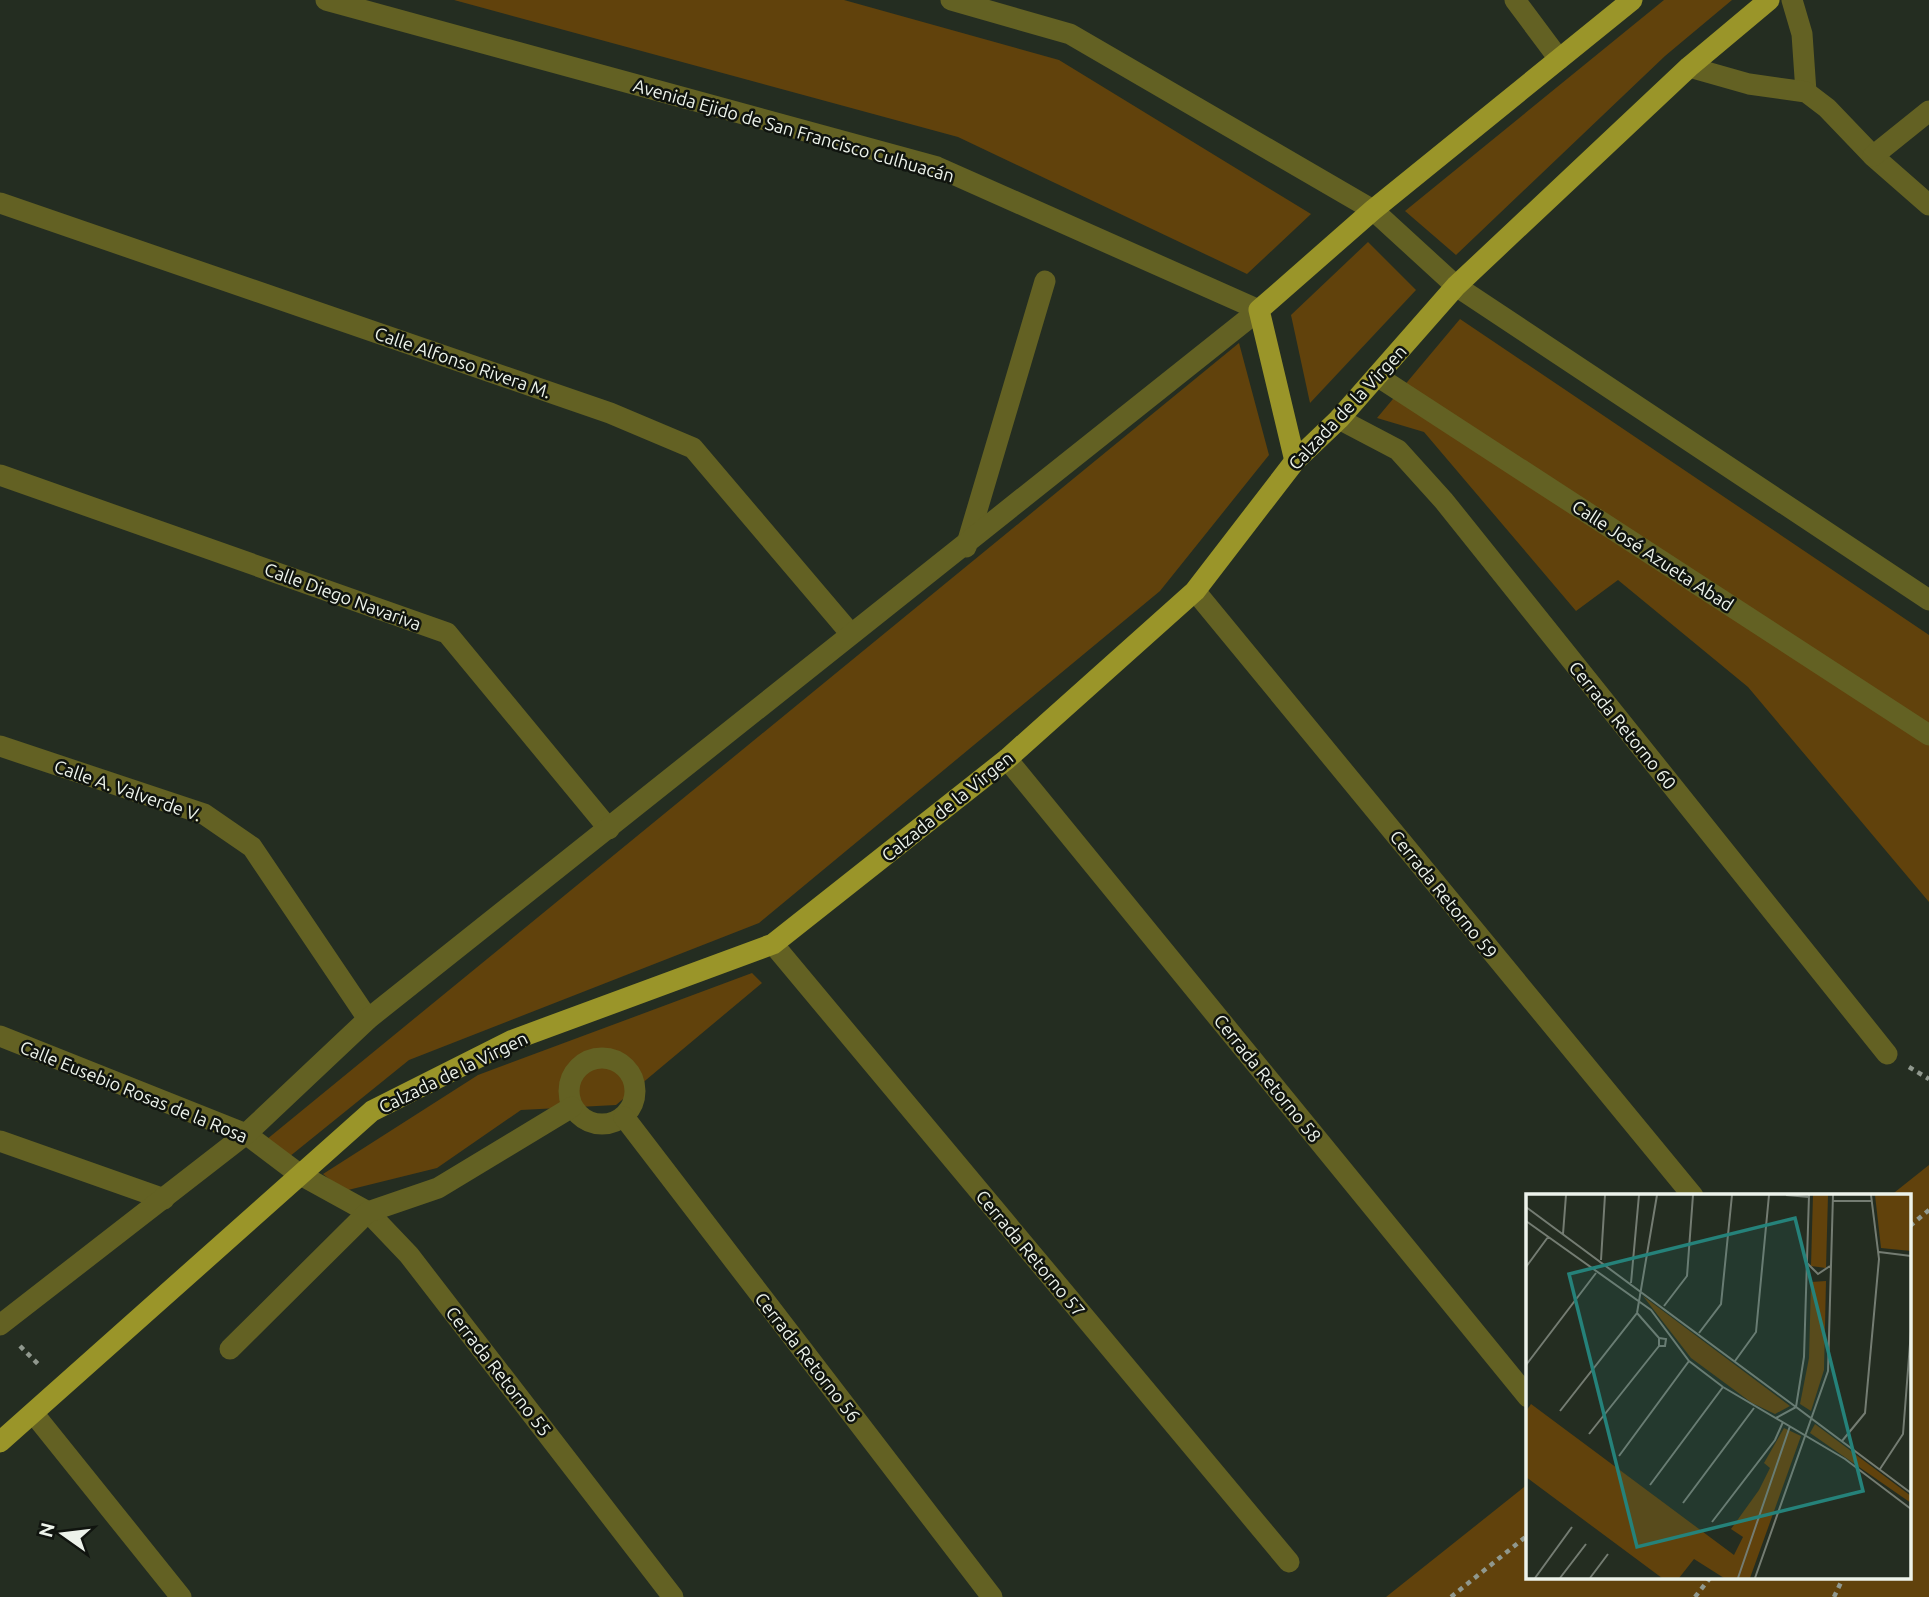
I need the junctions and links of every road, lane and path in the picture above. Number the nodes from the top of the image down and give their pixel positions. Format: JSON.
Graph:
{"nodes":[{"id":1,"x":326,"y":0,"type":"edge"},
{"id":2,"x":950,"y":0,"type":"edge"},
{"id":3,"x":1515,"y":0,"type":"edge"},
{"id":4,"x":1632,"y":0,"type":"edge"},
{"id":5,"x":1769,"y":0,"type":"edge"},
{"id":6,"x":1792,"y":0,"type":"edge"},
{"id":7,"x":1559,"y":59,"type":"junction"},
{"id":8,"x":1689,"y":67,"type":"junction"},
{"id":9,"x":1806,"y":92,"type":"junction"},
{"id":10,"x":1929,"y":111,"type":"edge"},
{"id":11,"x":1873,"y":156,"type":"junction"},
{"id":12,"x":0,"y":203,"type":"edge"},
{"id":13,"x":1929,"y":205,"type":"edge"},
{"id":14,"x":1373,"y":210,"type":"junction"},
{"id":15,"x":1045,"y":281,"type":"dead end"},
{"id":16,"x":1456,"y":286,"type":"junction"},
{"id":17,"x":1259,"y":310,"type":"junction"},
{"id":18,"x":1377,"y":376,"type":"junction"},
{"id":19,"x":1339,"y":419,"type":"junction"},
{"id":20,"x":1296,"y":461,"type":"junction"},
{"id":21,"x":0,"y":475,"type":"edge"},
{"id":22,"x":966,"y":547,"type":"junction"},
{"id":23,"x":1195,"y":591,"type":"junction"},
{"id":24,"x":1929,"y":600,"type":"edge"},
{"id":25,"x":851,"y":634,"type":"junction"},
{"id":26,"x":1929,"y":735,"type":"edge"},
{"id":27,"x":0,"y":746,"type":"edge"},
{"id":28,"x":1007,"y":759,"type":"junction"},
{"id":29,"x":609,"y":829,"type":"junction"},
{"id":30,"x":773,"y":944,"type":"junction"},
{"id":31,"x":368,"y":1019,"type":"junction"},
{"id":32,"x":0,"y":1036,"type":"edge"},
{"id":33,"x":1888,"y":1054,"type":"dead end"},
{"id":34,"x":572,"y":1107,"type":"junction"},
{"id":35,"x":624,"y":1117,"type":"junction"},
{"id":36,"x":246,"y":1134,"type":"junction"},
{"id":37,"x":0,"y":1141,"type":"edge"},
{"id":38,"x":299,"y":1174,"type":"junction"},
{"id":39,"x":1691,"y":1194,"type":"edge"},
{"id":40,"x":164,"y":1199,"type":"junction"},
{"id":41,"x":1929,"y":1210,"type":"edge"},
{"id":42,"x":368,"y":1212,"type":"junction"},
{"id":43,"x":1912,"y":1224,"type":"edge"},
{"id":44,"x":0,"y":1325,"type":"edge"},
{"id":45,"x":230,"y":1349,"type":"dead end"},
{"id":46,"x":61,"y":1389,"type":"junction"},
{"id":47,"x":1526,"y":1395,"type":"edge"},
{"id":48,"x":34,"y":1414,"type":"junction"},
{"id":49,"x":0,"y":1442,"type":"edge"},
{"id":50,"x":1526,"y":1537,"type":"edge"},
{"id":51,"x":1289,"y":1562,"type":"dead end"},
{"id":52,"x":1708,"y":1580,"type":"edge"},
{"id":53,"x":1842,"y":1580,"type":"edge"},
{"id":54,"x":181,"y":1597,"type":"edge"},
{"id":55,"x":673,"y":1597,"type":"edge"},
{"id":56,"x":992,"y":1597,"type":"edge"},
{"id":57,"x":1451,"y":1597,"type":"edge"},
{"id":58,"x":1695,"y":1597,"type":"edge"},
{"id":59,"x":1834,"y":1597,"type":"edge"}],
"edges":[{"from":1,"to":17,"type":"street","name":"Avenida Ejido de San Francisco Culhuacán"},
{"from":2,"to":14,"type":"street"},
{"from":3,"to":7,"type":"street"},
{"from":4,"to":7,"type":"main road"},
{"from":5,"to":8,"type":"main road","name":"Calzada de la Virgen"},
{"from":6,"to":9,"type":"street"},
{"from":7,"to":14,"type":"main road"},
{"from":8,"to":9,"type":"street"},
{"from":8,"to":16,"type":"main road","name":"Calzada de la Virgen"},
{"from":9,"to":11,"type":"street"},
{"from":10,"to":11,"type":"street"},
{"from":11,"to":13,"type":"street"},
{"from":12,"to":25,"type":"street","name":"Calle Alfonso Rivera M."},
{"from":14,"to":16,"type":"street"},
{"from":14,"to":17,"type":"main road"},
{"from":15,"to":22,"type":"street"},
{"from":16,"to":18,"type":"main road","name":"Calzada de la Virgen"},
{"from":16,"to":24,"type":"street"},
{"from":17,"to":20,"type":"main road"},
{"from":17,"to":22,"type":"street"},
{"from":18,"to":19,"type":"main road","name":"Calzada de la Virgen"},
{"from":18,"to":26,"type":"street","name":"Calle José Azueta Abad"},
{"from":19,"to":20,"type":"main road","name":"Calzada de la Virgen"},
{"from":19,"to":33,"type":"street","name":"Cerrada Retorno 60"},
{"from":20,"to":23,"type":"main road","name":"Calzada de la Virgen"},
{"from":21,"to":29,"type":"street","name":"Calle Diego Navariva"},
{"from":22,"to":25,"type":"street"},
{"from":23,"to":28,"type":"main road","name":"Calzada de la Virgen"},
{"from":23,"to":39,"type":"street","name":"Cerrada Retorno 59"},
{"from":25,"to":29,"type":"street"},
{"from":27,"to":31,"type":"street","name":"Calle A. Valverde V."},
{"from":28,"to":30,"type":"main road","name":"Calzada de la Virgen"},
{"from":28,"to":47,"type":"street","name":"Cerrada Retorno 58"},
{"from":29,"to":31,"type":"street"},
{"from":30,"to":38,"type":"main road","name":"Calzada de la Virgen"},
{"from":30,"to":51,"type":"street","name":"Cerrada Retorno 57"},
{"from":31,"to":36,"type":"street"},
{"from":32,"to":36,"type":"street","name":"Calle Eusebio Rosas de la Rosa"},
{"from":34,"to":35,"type":"street"},
{"from":34,"to":35,"type":"street"},
{"from":34,"to":42,"type":"street"},
{"from":35,"to":56,"type":"street","name":"Cerrada Retorno 56"},
{"from":36,"to":38,"type":"street","name":"Calle Eusebio Rosas de la Rosa"},
{"from":36,"to":40,"type":"street"},
{"from":37,"to":40,"type":"street"},
{"from":38,"to":42,"type":"street","name":"Cerrada Retorno 55"},
{"from":38,"to":46,"type":"main road","name":"Calzada de la Virgen"},
{"from":40,"to":44,"type":"street"},
{"from":41,"to":43,"type":"path"},
{"from":42,"to":45,"type":"street"},
{"from":42,"to":55,"type":"street","name":"Cerrada Retorno 55"},
{"from":44,"to":46,"type":"path"},
{"from":46,"to":48,"type":"main road","name":"Calzada de la Virgen"},
{"from":48,"to":49,"type":"main road","name":"Calzada de la Virgen"},
{"from":48,"to":54,"type":"street"},
{"from":50,"to":57,"type":"path"},
{"from":52,"to":58,"type":"path"},
{"from":53,"to":59,"type":"path"}]}
